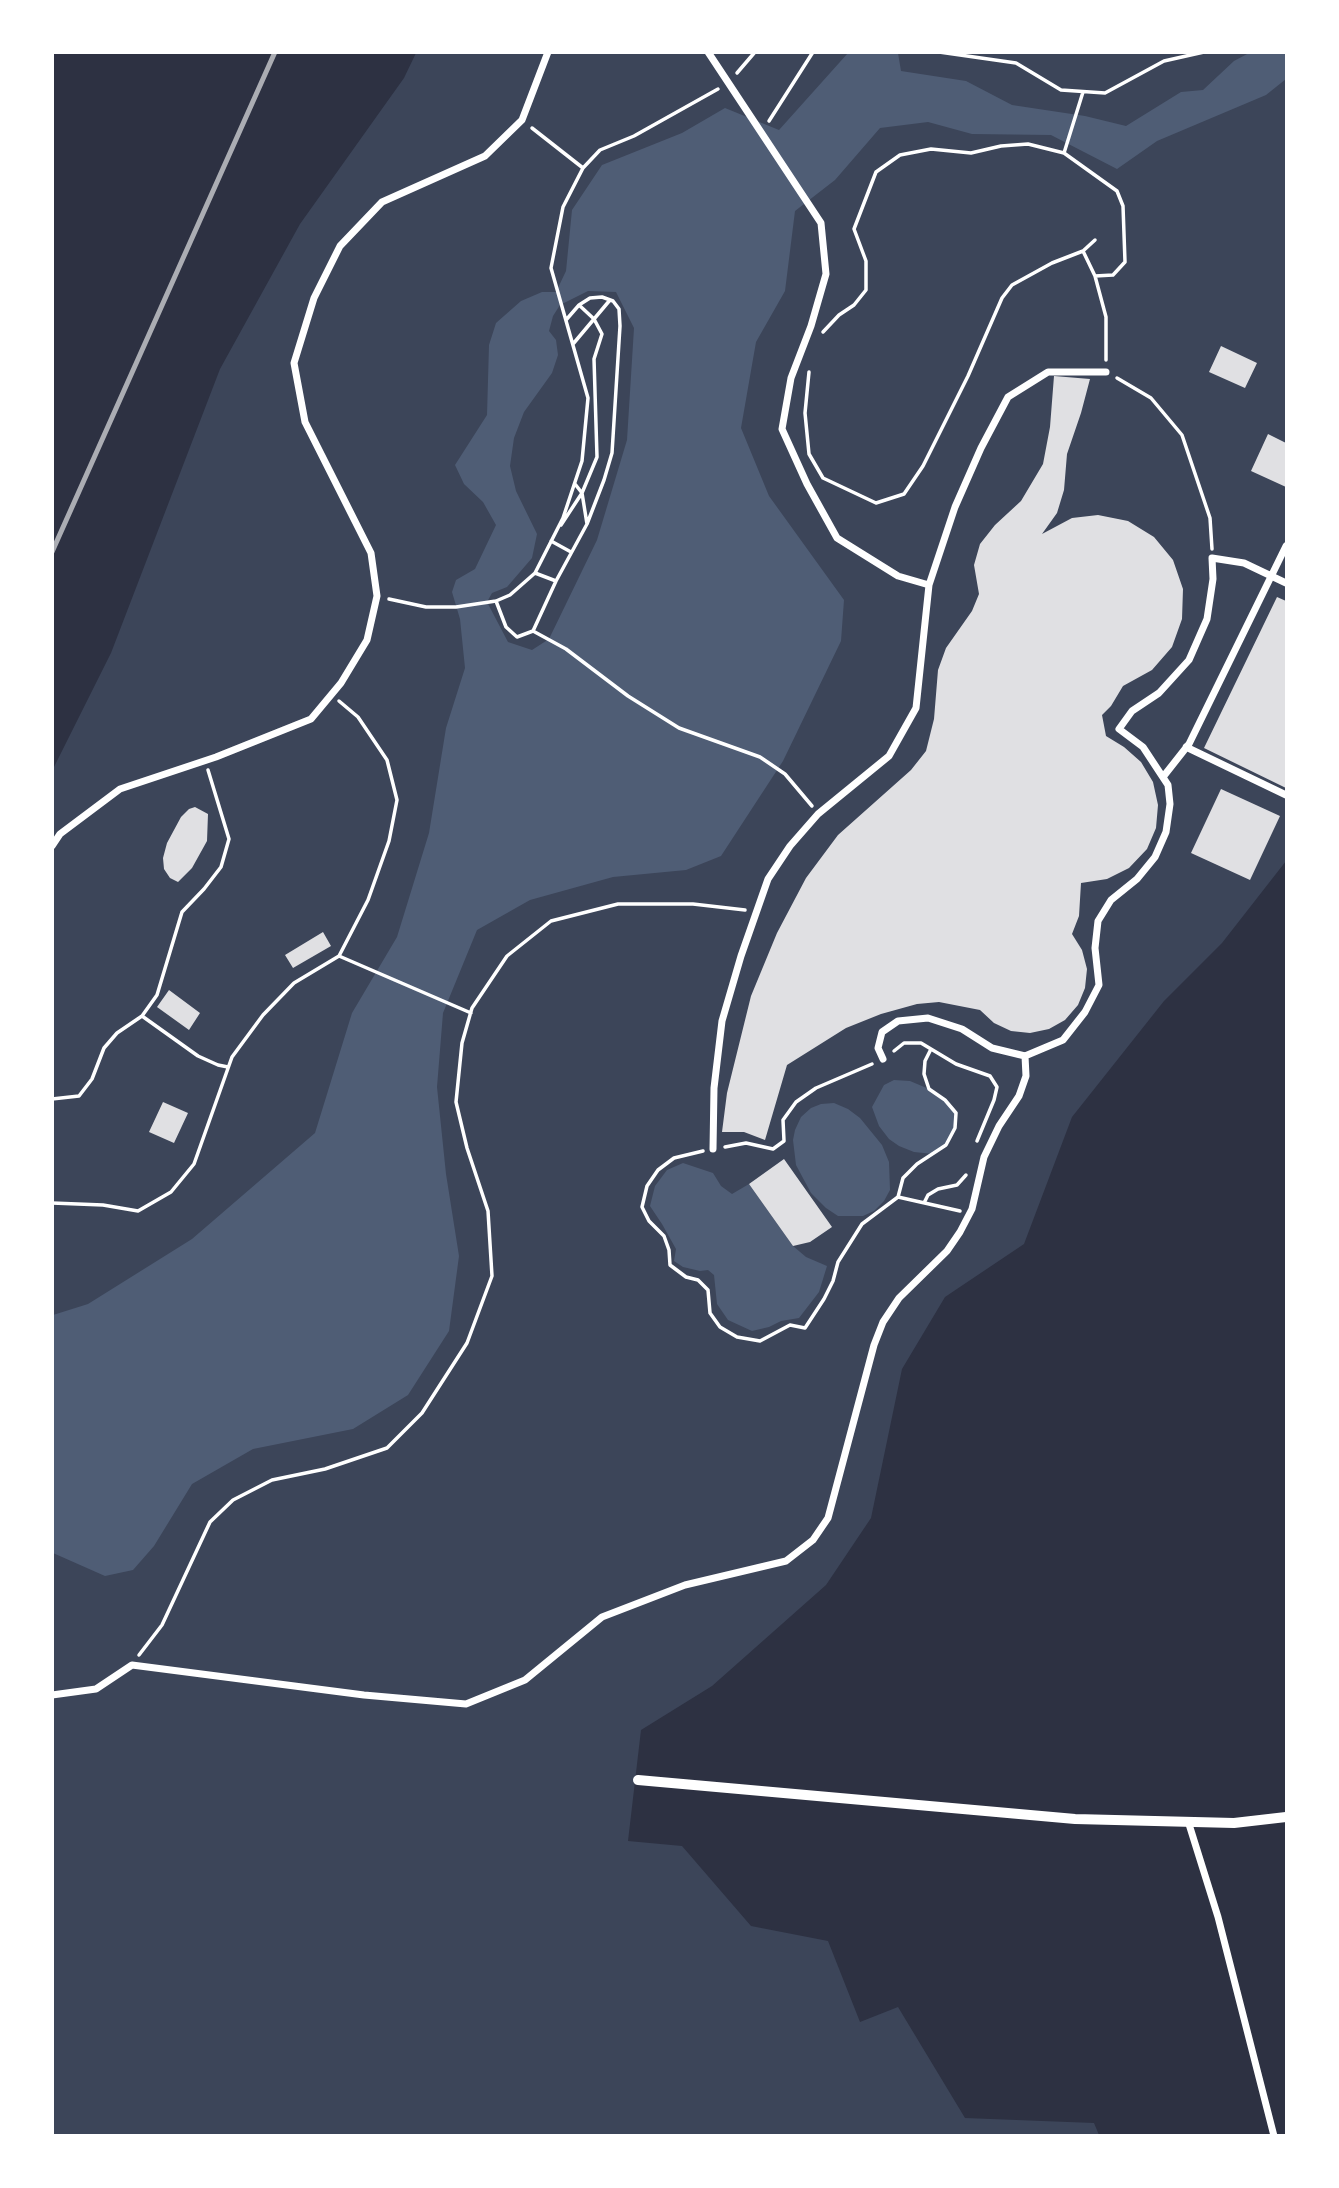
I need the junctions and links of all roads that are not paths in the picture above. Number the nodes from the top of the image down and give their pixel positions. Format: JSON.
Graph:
{"nodes":[{"id":1,"x":548,"y":52,"type":"edge"},
{"id":2,"x":708,"y":52,"type":"edge"},
{"id":3,"x":1106,"y":372,"type":"road end"},
{"id":4,"x":1286,"y":546,"type":"edge"},
{"id":5,"x":1272,"y":576,"type":"junction"},
{"id":6,"x":1286,"y":583,"type":"edge"},
{"id":7,"x":929,"y":585,"type":"junction"},
{"id":8,"x":1186,"y":747,"type":"junction"},
{"id":9,"x":1163,"y":777,"type":"junction"},
{"id":10,"x":1286,"y":795,"type":"edge"},
{"id":11,"x":52,"y":846,"type":"edge"},
{"id":12,"x":1025,"y":1056,"type":"junction"},
{"id":13,"x":883,"y":1059,"type":"road end"},
{"id":14,"x":713,"y":1149,"type":"road end"},
{"id":15,"x":52,"y":1695,"type":"edge"},
{"id":16,"x":638,"y":1780,"type":"dead end"},
{"id":17,"x":1286,"y":1817,"type":"edge"},
{"id":18,"x":1188,"y":1822,"type":"junction"},
{"id":19,"x":1274,"y":2136,"type":"edge"}],
"edges":[{"from":1,"to":11,"type":"street"},
{"from":2,"to":7,"type":"street"},
{"from":3,"to":7,"type":"street"},
{"from":4,"to":5,"type":"street"},
{"from":5,"to":6,"type":"street"},
{"from":5,"to":8,"type":"street"},
{"from":5,"to":9,"type":"street"},
{"from":7,"to":14,"type":"street"},
{"from":8,"to":9,"type":"street"},
{"from":8,"to":10,"type":"street"},
{"from":9,"to":12,"type":"street"},
{"from":12,"to":13,"type":"street"},
{"from":12,"to":15,"type":"street"},
{"from":16,"to":18,"type":"street"},
{"from":17,"to":18,"type":"street"},
{"from":18,"to":19,"type":"street"}]}
